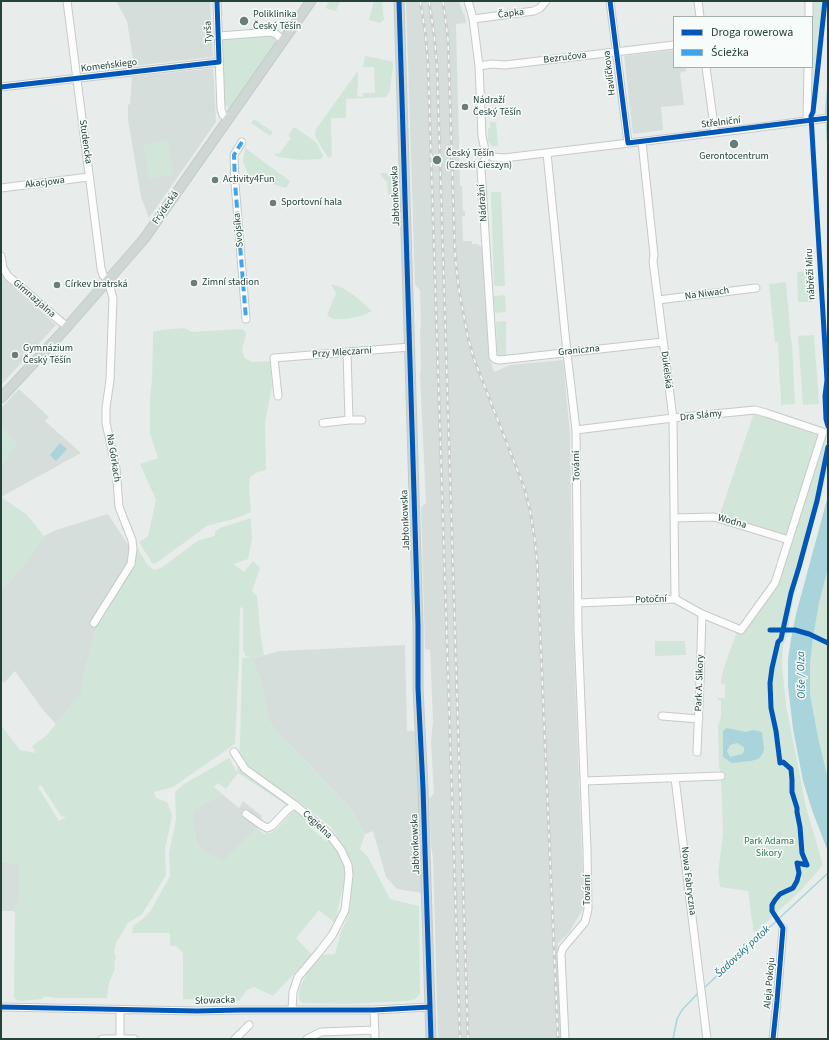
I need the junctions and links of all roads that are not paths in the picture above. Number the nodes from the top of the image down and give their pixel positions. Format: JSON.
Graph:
{"nodes":[{"id":1,"x":68,"y":1,"type":"edge"},
{"id":2,"x":217,"y":1,"type":"edge"},
{"id":3,"x":311,"y":1,"type":"edge"},
{"id":4,"x":399,"y":1,"type":"edge"},
{"id":5,"x":468,"y":1,"type":"edge"},
{"id":6,"x":546,"y":1,"type":"edge"},
{"id":7,"x":610,"y":1,"type":"edge"},
{"id":8,"x":698,"y":1,"type":"edge"},
{"id":9,"x":809,"y":1,"type":"edge"},
{"id":10,"x":700,"y":16,"type":"edge"},
{"id":11,"x":809,"y":16,"type":"edge"},
{"id":12,"x":473,"y":19,"type":"junction"},
{"id":13,"x":218,"y":36,"type":"junction"},
{"id":14,"x":283,"y":41,"type":"junction"},
{"id":15,"x":673,"y":45,"type":"edge"},
{"id":16,"x":617,"y":52,"type":"junction"},
{"id":17,"x":219,"y":62,"type":"junction"},
{"id":18,"x":479,"y":66,"type":"junction"},
{"id":19,"x":706,"y":68,"type":"edge"},
{"id":20,"x":808,"y":68,"type":"edge"},
{"id":21,"x":76,"y":79,"type":"junction"},
{"id":22,"x":1,"y":87,"type":"edge"},
{"id":23,"x":828,"y":118,"type":"edge"},
{"id":24,"x":229,"y":119,"type":"junction"},
{"id":25,"x":807,"y":121,"type":"junction"},
{"id":26,"x":715,"y":133,"type":"junction"},
{"id":27,"x":242,"y":142,"type":"dead end"},
{"id":28,"x":642,"y":142,"type":"junction"},
{"id":29,"x":628,"y":143,"type":"junction"},
{"id":30,"x":547,"y":153,"type":"junction"},
{"id":31,"x":487,"y":154,"type":"junction"},
{"id":32,"x":90,"y":177,"type":"junction"},
{"id":33,"x":1,"y":188,"type":"edge"},
{"id":34,"x":1,"y":256,"type":"edge"},
{"id":35,"x":2,"y":268,"type":"edge"},
{"id":36,"x":108,"y":281,"type":"junction"},
{"id":37,"x":756,"y":288,"type":"dead end"},
{"id":38,"x":658,"y":300,"type":"junction"},
{"id":39,"x":246,"y":319,"type":"dead end"},
{"id":40,"x":67,"y":328,"type":"junction"},
{"id":41,"x":663,"y":342,"type":"junction"},
{"id":42,"x":410,"y":348,"type":"junction"},
{"id":43,"x":347,"y":352,"type":"junction"},
{"id":44,"x":567,"y":353,"type":"junction"},
{"id":45,"x":495,"y":359,"type":"joint"},
{"id":46,"x":278,"y":396,"type":"dead end"},
{"id":47,"x":1,"y":398,"type":"edge"},
{"id":48,"x":673,"y":418,"type":"junction"},
{"id":49,"x":349,"y":420,"type":"junction"},
{"id":50,"x":362,"y":420,"type":"dead end"},
{"id":51,"x":323,"y":423,"type":"dead end"},
{"id":52,"x":576,"y":430,"type":"junction"},
{"id":53,"x":674,"y":518,"type":"junction"},
{"id":54,"x":790,"y":540,"type":"junction"},
{"id":55,"x":675,"y":599,"type":"junction"},
{"id":56,"x":578,"y":603,"type":"junction"},
{"id":57,"x":702,"y":614,"type":"junction"},
{"id":58,"x":94,"y":623,"type":"dead end"},
{"id":59,"x":662,"y":716,"type":"dead end"},
{"id":60,"x":699,"y":719,"type":"junction"},
{"id":61,"x":234,"y":752,"type":"dead end"},
{"id":62,"x":697,"y":752,"type":"dead end"},
{"id":63,"x":721,"y":776,"type":"dead end"},
{"id":64,"x":675,"y":778,"type":"junction"},
{"id":65,"x":585,"y":781,"type":"junction"},
{"id":66,"x":295,"y":805,"type":"junction"},
{"id":67,"x":246,"y":814,"type":"dead end"},
{"id":68,"x":783,"y":928,"type":"dead end"},
{"id":69,"x":1,"y":1007,"type":"edge"},
{"id":70,"x":430,"y":1007,"type":"junction"},
{"id":71,"x":120,"y":1010,"type":"junction"},
{"id":72,"x":292,"y":1010,"type":"junction"},
{"id":73,"x":374,"y":1010,"type":"junction"},
{"id":74,"x":249,"y":1025,"type":"dead end"},
{"id":75,"x":375,"y":1030,"type":"junction"},
{"id":76,"x":102,"y":1039,"type":"edge"},
{"id":77,"x":120,"y":1039,"type":"edge"},
{"id":78,"x":134,"y":1039,"type":"edge"},
{"id":79,"x":235,"y":1039,"type":"edge"},
{"id":80,"x":307,"y":1039,"type":"edge"},
{"id":81,"x":376,"y":1039,"type":"edge"},
{"id":82,"x":430,"y":1039,"type":"edge"},
{"id":83,"x":564,"y":1039,"type":"edge"},
{"id":84,"x":707,"y":1039,"type":"edge"},
{"id":85,"x":773,"y":1039,"type":"edge"}],
"edges":[{"from":1,"to":21,"type":"street","name":"Studencka"},
{"from":2,"to":13,"type":"street","name":"Tyrša"},
{"from":3,"to":14,"type":"main road","name":"Frýdecká"},
{"from":4,"to":42,"type":"main road","name":"Jabłonkowska"},
{"from":5,"to":12,"type":"street"},
{"from":6,"to":12,"type":"street","name":"Čapka"},
{"from":7,"to":16,"type":"street","name":"Havlíčkova"},
{"from":8,"to":10,"type":"street"},
{"from":9,"to":11,"type":"street"},
{"from":12,"to":18,"type":"street"},
{"from":13,"to":14,"type":"street"},
{"from":13,"to":17,"type":"street","name":"Tyrša"},
{"from":14,"to":24,"type":"main road","name":"Frýdecká"},
{"from":15,"to":16,"type":"street","name":"Bezručova"},
{"from":16,"to":18,"type":"street","name":"Bezručova"},
{"from":16,"to":29,"type":"street","name":"Havlíčkova"},
{"from":17,"to":21,"type":"street","name":"Komeńskiego"},
{"from":17,"to":24,"type":"street","name":"Tyrša"},
{"from":18,"to":31,"type":"street"},
{"from":19,"to":26,"type":"street"},
{"from":20,"to":25,"type":"street"},
{"from":21,"to":22,"type":"street","name":"Komeńskiego"},
{"from":21,"to":32,"type":"street","name":"Studencka"},
{"from":23,"to":25,"type":"street","name":"Střelniční"},
{"from":24,"to":36,"type":"main road","name":"Frýdecká"},
{"from":25,"to":26,"type":"street","name":"Střelniční"},
{"from":26,"to":28,"type":"street","name":"Střelniční"},
{"from":27,"to":39,"type":"street","name":"Svojsíka"},
{"from":28,"to":29,"type":"street","name":"Střelniční"},
{"from":28,"to":38,"type":"street","name":"Dukelská"},
{"from":29,"to":30,"type":"street","name":"Střelniční"},
{"from":30,"to":31,"type":"street","name":"Střelniční"},
{"from":30,"to":44,"type":"street","name":"Tovární"},
{"from":31,"to":45,"type":"street","name":"Nádražní"},
{"from":32,"to":33,"type":"street","name":"Akacjowa"},
{"from":32,"to":36,"type":"street","name":"Studencka"},
{"from":34,"to":35,"type":"street"},
{"from":35,"to":40,"type":"street","name":"Gimnazjalna"},
{"from":36,"to":40,"type":"main road","name":"Frýdecká"},
{"from":36,"to":58,"type":"street","name":"Na Górkach"},
{"from":37,"to":38,"type":"street","name":"Na Niwach"},
{"from":38,"to":41,"type":"street","name":"Dukelská"},
{"from":40,"to":47,"type":"main road","name":"Frýdecká"},
{"from":41,"to":44,"type":"street","name":"Graniczna"},
{"from":41,"to":48,"type":"street","name":"Dukelská"},
{"from":42,"to":43,"type":"street","name":"Przy Mleczarni"},
{"from":42,"to":70,"type":"main road","name":"Jabłonkowska"},
{"from":43,"to":46,"type":"street","name":"Przy Mleczarni"},
{"from":43,"to":49,"type":"street"},
{"from":44,"to":45,"type":"street","name":"Graniczna"},
{"from":44,"to":52,"type":"street","name":"Tovární"},
{"from":48,"to":52,"type":"street","name":"Dra Slámy"},
{"from":48,"to":53,"type":"street","name":"Dukelská"},
{"from":48,"to":54,"type":"street","name":"Dra Slámy"},
{"from":49,"to":50,"type":"street"},
{"from":49,"to":51,"type":"street"},
{"from":52,"to":56,"type":"street","name":"Tovární"},
{"from":53,"to":54,"type":"street","name":"Wodna"},
{"from":53,"to":55,"type":"street","name":"Dukelská"},
{"from":54,"to":57,"type":"street","name":"Potoční"},
{"from":55,"to":56,"type":"street","name":"Potoční"},
{"from":55,"to":57,"type":"street","name":"Potoční"},
{"from":56,"to":65,"type":"street","name":"Tovární"},
{"from":57,"to":60,"type":"street","name":"Park A. Sikory"},
{"from":59,"to":60,"type":"street"},
{"from":60,"to":62,"type":"street","name":"Park A. Sikory"},
{"from":61,"to":66,"type":"street","name":"Cegielna"},
{"from":63,"to":64,"type":"street"},
{"from":64,"to":65,"type":"street"},
{"from":64,"to":84,"type":"street","name":"Nowa Fabryczna"},
{"from":65,"to":83,"type":"street","name":"Tovární"},
{"from":66,"to":67,"type":"street"},
{"from":66,"to":72,"type":"street","name":"Cegielna"},
{"from":68,"to":85,"type":"street","name":"Aleja Pokoju"},
{"from":69,"to":71,"type":"street","name":"Słowacka"},
{"from":70,"to":73,"type":"street","name":"Słowacka"},
{"from":70,"to":82,"type":"main road","name":"Jabłonkowska"},
{"from":71,"to":72,"type":"street","name":"Słowacka"},
{"from":71,"to":77,"type":"street"},
{"from":72,"to":73,"type":"street","name":"Słowacka"},
{"from":73,"to":75,"type":"street"},
{"from":74,"to":79,"type":"street"},
{"from":75,"to":80,"type":"street"},
{"from":75,"to":81,"type":"street"},
{"from":76,"to":77,"type":"street"},
{"from":77,"to":78,"type":"street"}]}
